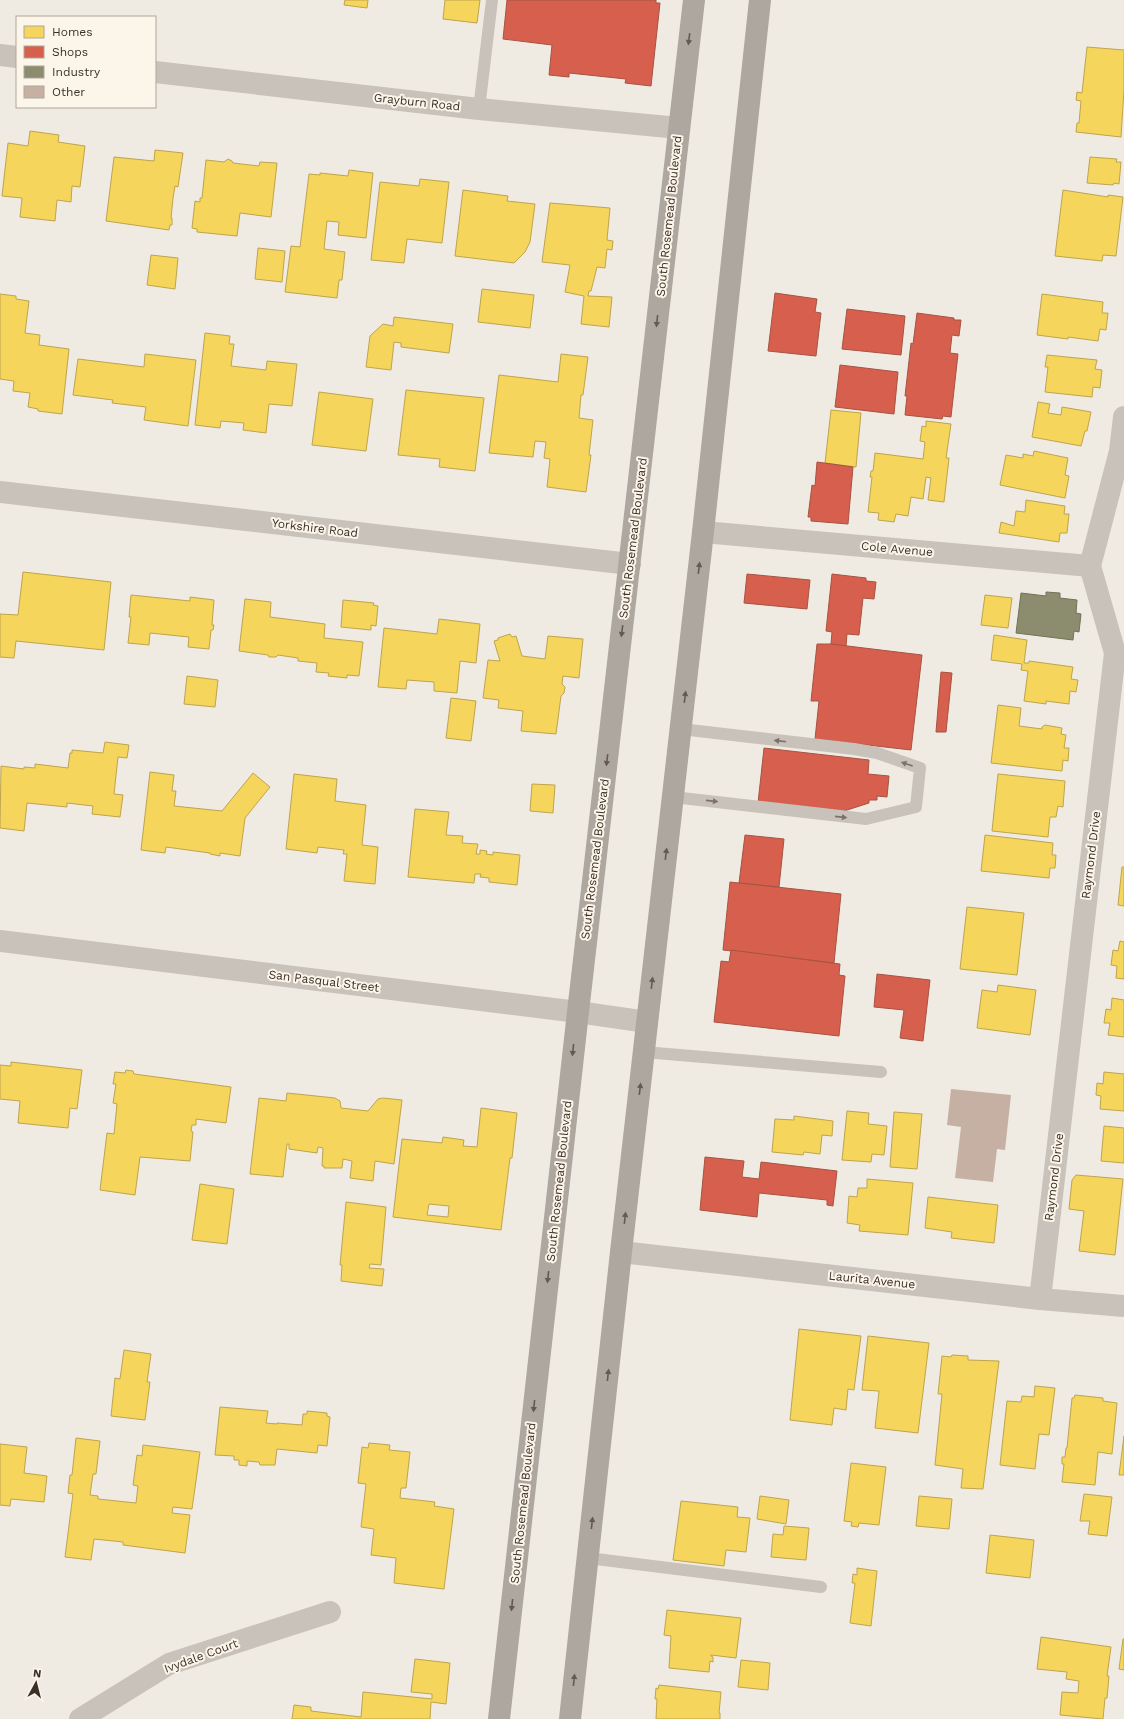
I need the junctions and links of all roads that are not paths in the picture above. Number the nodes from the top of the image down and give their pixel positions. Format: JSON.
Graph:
{"nodes":[{"id":1,"x":492,"y":0,"type":"edge"},
{"id":2,"x":694,"y":0,"type":"edge"},
{"id":3,"x":760,"y":0,"type":"edge"},
{"id":4,"x":0,"y":55,"type":"edge"},
{"id":5,"x":16,"y":57,"type":"edge"},
{"id":6,"x":156,"y":72,"type":"edge"},
{"id":7,"x":479,"y":109,"type":"junction"},
{"id":8,"x":679,"y":128,"type":"junction"},
{"id":9,"x":1124,"y":417,"type":"edge"},
{"id":10,"x":0,"y":492,"type":"edge"},
{"id":11,"x":704,"y":532,"type":"junction"},
{"id":12,"x":630,"y":564,"type":"junction"},
{"id":13,"x":1090,"y":566,"type":"junction"},
{"id":14,"x":681,"y":729,"type":"junction"},
{"id":15,"x":673,"y":797,"type":"junction"},
{"id":16,"x":0,"y":942,"type":"edge"},
{"id":17,"x":578,"y":1012,"type":"junction"},
{"id":18,"x":647,"y":1022,"type":"junction"},
{"id":19,"x":644,"y":1052,"type":"junction"},
{"id":20,"x":881,"y":1072,"type":"dead end"},
{"id":21,"x":621,"y":1252,"type":"junction"},
{"id":22,"x":1040,"y":1299,"type":"junction"},
{"id":23,"x":1124,"y":1306,"type":"edge"},
{"id":24,"x":588,"y":1558,"type":"junction"},
{"id":25,"x":821,"y":1587,"type":"dead end"},
{"id":26,"x":330,"y":1612,"type":"dead end"},
{"id":27,"x":80,"y":1719,"type":"edge"},
{"id":28,"x":499,"y":1719,"type":"edge"},
{"id":29,"x":570,"y":1719,"type":"edge"}],
"edges":[{"from":1,"to":7,"type":"lane"},
{"from":2,"to":8,"type":"main road","name":"South Rosemead Boulevard","one_way":true},
{"from":3,"to":11,"type":"main road"},
{"from":4,"to":5,"type":"street"},
{"from":6,"to":7,"type":"street","name":"Grayburn Road"},
{"from":7,"to":8,"type":"street","name":"Grayburn Road"},
{"from":8,"to":12,"type":"main road","name":"South Rosemead Boulevard","one_way":true},
{"from":9,"to":13,"type":"street"},
{"from":10,"to":12,"type":"street","name":"Yorkshire Road"},
{"from":11,"to":13,"type":"street","name":"Cole Avenue"},
{"from":14,"to":11,"type":"main road","one_way":true},
{"from":12,"to":17,"type":"main road","name":"South Rosemead Boulevard","one_way":true},
{"from":13,"to":22,"type":"street","name":"Raymond Drive"},
{"from":14,"to":15,"type":"main road"},
{"from":15,"to":14,"type":"lane","one_way":true},
{"from":18,"to":15,"type":"main road","one_way":true},
{"from":16,"to":17,"type":"street","name":"San Pasqual Street"},
{"from":17,"to":18,"type":"street","name":"San Pasqual Street"},
{"from":17,"to":28,"type":"main road","name":"South Rosemead Boulevard","one_way":true},
{"from":18,"to":19,"type":"main road"},
{"from":19,"to":20,"type":"lane"},
{"from":21,"to":19,"type":"main road","one_way":true},
{"from":21,"to":22,"type":"street","name":"Laurita Avenue"},
{"from":24,"to":21,"type":"main road","one_way":true},
{"from":22,"to":23,"type":"street","name":"Laurita Avenue"},
{"from":24,"to":25,"type":"lane"},
{"from":29,"to":24,"type":"main road","one_way":true},
{"from":26,"to":27,"type":"street","name":"Ivydale Court"}]}
